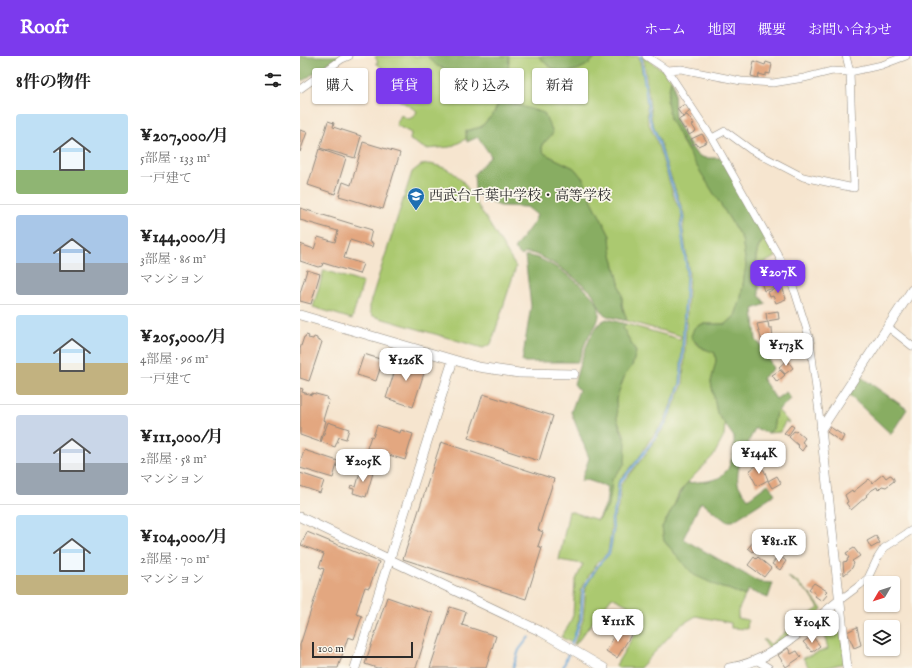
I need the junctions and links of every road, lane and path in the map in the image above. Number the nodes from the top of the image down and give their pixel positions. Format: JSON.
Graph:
{"nodes":[{"id":1,"x":349,"y":56,"type":"edge"},
{"id":2,"x":646,"y":56,"type":"edge"},
{"id":3,"x":846,"y":56,"type":"edge"},
{"id":4,"x":906,"y":56,"type":"edge"},
{"id":5,"x":667,"y":70,"type":"junction"},
{"id":6,"x":850,"y":72,"type":"junction"},
{"id":7,"x":300,"y":89,"type":"edge"},
{"id":8,"x":712,"y":138,"type":"junction"},
{"id":9,"x":912,"y":290,"type":"edge"},
{"id":10,"x":300,"y":315,"type":"edge"},
{"id":11,"x":888,"y":327,"type":"junction"},
{"id":12,"x":912,"y":346,"type":"edge"},
{"id":13,"x":453,"y":360,"type":"junction"},
{"id":14,"x":574,"y":374,"type":"dead end"},
{"id":15,"x":821,"y":429,"type":"junction"},
{"id":16,"x":300,"y":517,"type":"edge"},
{"id":17,"x":912,"y":530,"type":"edge"},
{"id":18,"x":390,"y":559,"type":"junction"},
{"id":19,"x":840,"y":600,"type":"junction"},
{"id":20,"x":756,"y":660,"type":"junction"},
{"id":21,"x":355,"y":668,"type":"edge"},
{"id":22,"x":604,"y":668,"type":"edge"},
{"id":23,"x":729,"y":668,"type":"edge"},
{"id":24,"x":769,"y":668,"type":"edge"},
{"id":25,"x":847,"y":668,"type":"edge"}],
"edges":[{"from":1,"to":7,"type":"street"},
{"from":2,"to":5,"type":"street"},
{"from":3,"to":6,"type":"street"},
{"from":4,"to":6,"type":"street"},
{"from":5,"to":6,"type":"street"},
{"from":5,"to":8,"type":"street"},
{"from":6,"to":8,"type":"street"},
{"from":8,"to":15,"type":"street"},
{"from":9,"to":11,"type":"street"},
{"from":10,"to":13,"type":"street"},
{"from":11,"to":12,"type":"street"},
{"from":11,"to":15,"type":"street"},
{"from":13,"to":14,"type":"street"},
{"from":13,"to":18,"type":"street"},
{"from":15,"to":19,"type":"street"},
{"from":16,"to":18,"type":"street"},
{"from":17,"to":19,"type":"street"},
{"from":18,"to":21,"type":"street"},
{"from":18,"to":22,"type":"street"},
{"from":19,"to":20,"type":"street"},
{"from":19,"to":25,"type":"street"},
{"from":20,"to":23,"type":"street"},
{"from":20,"to":24,"type":"street"}]}
